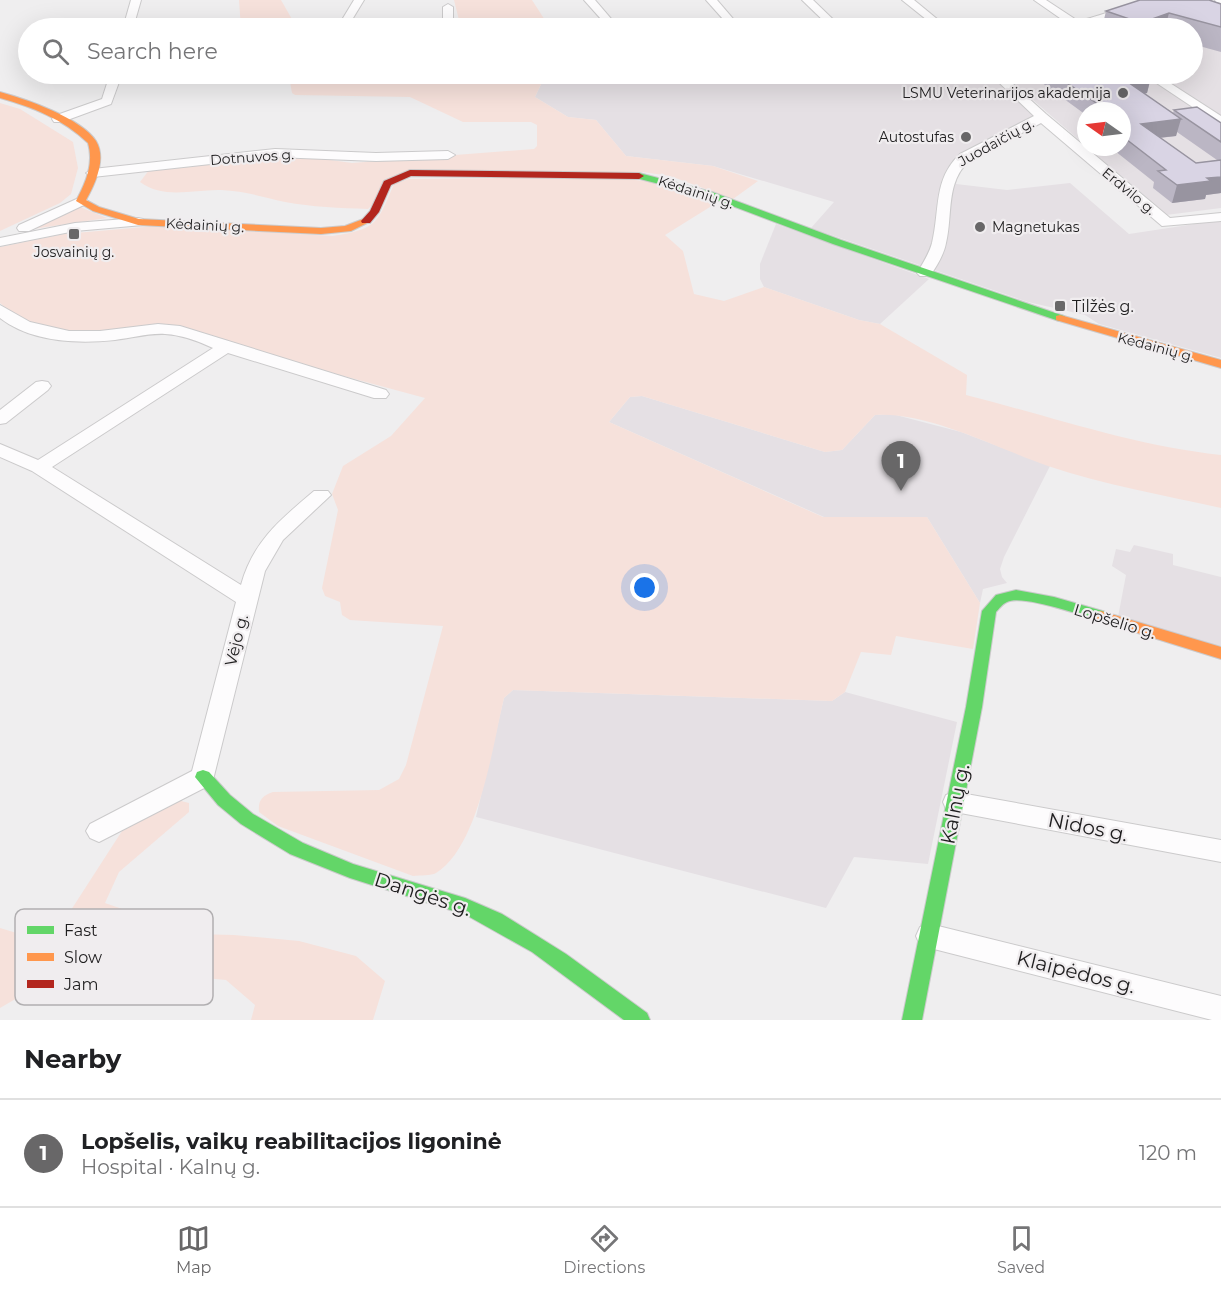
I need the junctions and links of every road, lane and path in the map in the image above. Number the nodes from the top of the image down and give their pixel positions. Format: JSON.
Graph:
{"nodes":[{"id":1,"x":136,"y":0,"type":"edge"},
{"id":2,"x":359,"y":0,"type":"edge"},
{"id":3,"x":589,"y":0,"type":"edge"},
{"id":4,"x":711,"y":0,"type":"edge"},
{"id":5,"x":807,"y":0,"type":"edge"},
{"id":6,"x":907,"y":0,"type":"edge"},
{"id":7,"x":1039,"y":0,"type":"edge"},
{"id":8,"x":1157,"y":0,"type":"edge"},
{"id":9,"x":448,"y":7,"type":"dead end"},
{"id":10,"x":131,"y":18,"type":"edge"},
{"id":11,"x":348,"y":18,"type":"edge"},
{"id":12,"x":448,"y":18,"type":"edge"},
{"id":13,"x":605,"y":18,"type":"edge"},
{"id":14,"x":727,"y":18,"type":"edge"},
{"id":15,"x":826,"y":18,"type":"edge"},
{"id":16,"x":930,"y":18,"type":"edge"},
{"id":17,"x":1067,"y":18,"type":"edge"},
{"id":18,"x":1106,"y":18,"type":"edge"},
{"id":19,"x":113,"y":84,"type":"edge"},
{"id":20,"x":1007,"y":84,"type":"edge"},
{"id":21,"x":1164,"y":84,"type":"edge"},
{"id":22,"x":0,"y":95,"type":"edge"},
{"id":23,"x":1042,"y":117,"type":"junction"},
{"id":24,"x":58,"y":119,"type":"junction"},
{"id":25,"x":1221,"y":122,"type":"edge"},
{"id":26,"x":448,"y":155,"type":"dead end"},
{"id":27,"x":93,"y":173,"type":"junction"},
{"id":28,"x":81,"y":201,"type":"junction"},
{"id":29,"x":1221,"y":217,"type":"edge"},
{"id":30,"x":138,"y":222,"type":"junction"},
{"id":31,"x":1,"y":241,"type":"edge"},
{"id":32,"x":925,"y":273,"type":"junction"},
{"id":33,"x":0,"y":310,"type":"edge"},
{"id":34,"x":226,"y":347,"type":"junction"},
{"id":35,"x":1221,"y":364,"type":"edge"},
{"id":36,"x":42,"y":386,"type":"dead end"},
{"id":37,"x":380,"y":394,"type":"dead end"},
{"id":38,"x":0,"y":419,"type":"edge"},
{"id":39,"x":0,"y":450,"type":"edge"},
{"id":40,"x":39,"y":467,"type":"junction"},
{"id":41,"x":321,"y":495,"type":"dead end"},
{"id":42,"x":1008,"y":596,"type":"joint"},
{"id":43,"x":246,"y":598,"type":"junction"},
{"id":44,"x":1221,"y":653,"type":"edge"},
{"id":45,"x":204,"y":777,"type":"junction"},
{"id":46,"x":955,"y":802,"type":"junction"},
{"id":47,"x":99,"y":831,"type":"dead end"},
{"id":48,"x":1221,"y":851,"type":"edge"},
{"id":49,"x":930,"y":936,"type":"junction"},
{"id":50,"x":1221,"y":1009,"type":"edge"},
{"id":51,"x":640,"y":1020,"type":"edge"},
{"id":52,"x":912,"y":1020,"type":"edge"}],
"edges":[{"from":1,"to":10,"type":"street"},
{"from":2,"to":11,"type":"street"},
{"from":3,"to":13,"type":"street"},
{"from":4,"to":14,"type":"street"},
{"from":5,"to":15,"type":"street"},
{"from":6,"to":16,"type":"street"},
{"from":7,"to":17,"type":"street"},
{"from":8,"to":18,"type":"street"},
{"from":9,"to":12,"type":"street"},
{"from":19,"to":24,"type":"street"},
{"from":20,"to":23,"type":"street","name":"Erdvilo g."},
{"from":21,"to":25,"type":"street"},
{"from":22,"to":24,"type":"main road"},
{"from":23,"to":29,"type":"street","name":"Erdvilo g."},
{"from":23,"to":32,"type":"street","name":"Juodaičių g."},
{"from":24,"to":27,"type":"main road"},
{"from":26,"to":27,"type":"street","name":"Dotnuvos g."},
{"from":27,"to":28,"type":"main road"},
{"from":28,"to":30,"type":"main road","name":"Kėdainių g."},
{"from":28,"to":31,"type":"street"},
{"from":30,"to":31,"type":"street"},
{"from":30,"to":32,"type":"main road","name":"Kėdainių g."},
{"from":32,"to":35,"type":"main road","name":"Kėdainių g."},
{"from":33,"to":34,"type":"street"},
{"from":34,"to":37,"type":"street"},
{"from":34,"to":40,"type":"street"},
{"from":36,"to":38,"type":"street"},
{"from":39,"to":40,"type":"street","name":"Vėjo g."},
{"from":40,"to":43,"type":"street","name":"Vėjo g."},
{"from":41,"to":43,"type":"street"},
{"from":42,"to":44,"type":"main road","name":"Lopšelio g."},
{"from":42,"to":46,"type":"main road","name":"Kalnų g."},
{"from":43,"to":45,"type":"street","name":"Vėjo g."},
{"from":45,"to":47,"type":"street"},
{"from":45,"to":51,"type":"main road","name":"Dangės g."},
{"from":46,"to":48,"type":"street","name":"Nidos g."},
{"from":46,"to":49,"type":"main road","name":"Kalnų g."},
{"from":49,"to":50,"type":"street","name":"Klaipėdos g."},
{"from":49,"to":52,"type":"main road","name":"Kalnų g."}]}
